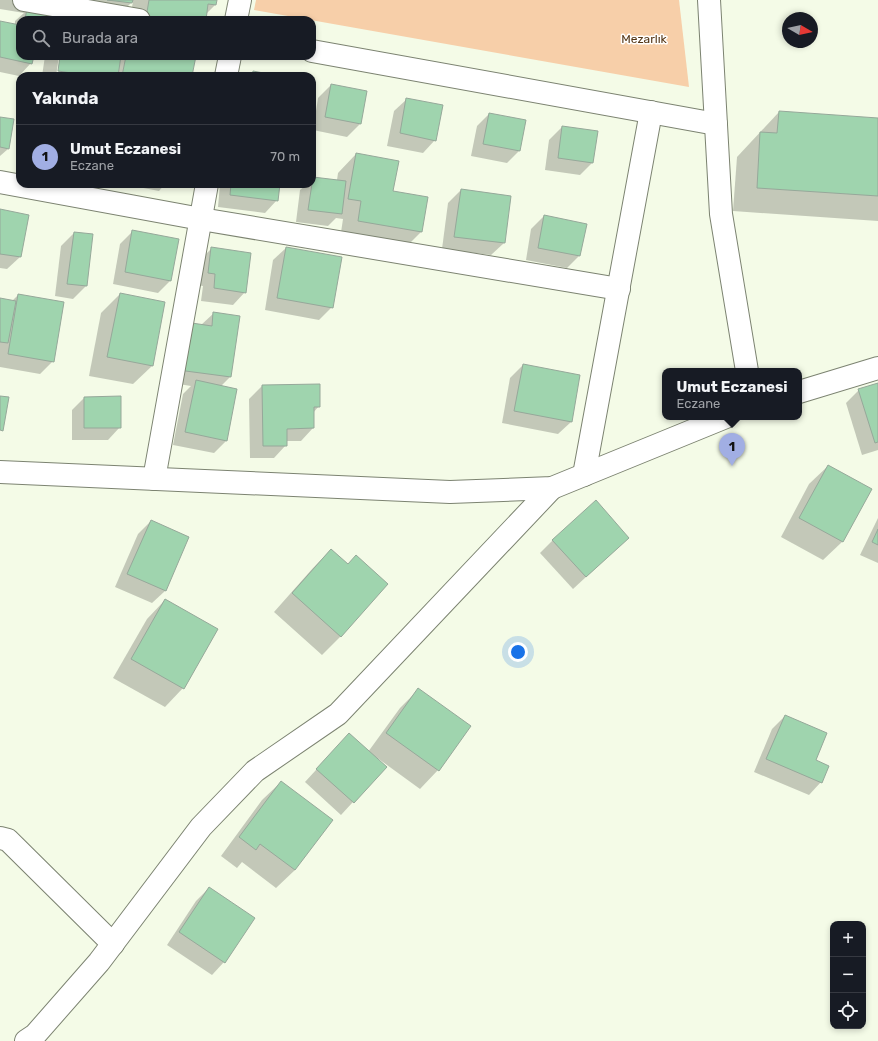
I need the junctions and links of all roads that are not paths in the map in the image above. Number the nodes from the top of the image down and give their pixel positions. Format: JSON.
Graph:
{"nodes":[{"id":1,"x":24,"y":0,"type":"edge"},
{"id":2,"x":240,"y":0,"type":"edge"},
{"id":3,"x":709,"y":0,"type":"edge"},
{"id":4,"x":116,"y":16,"type":"edge"},
{"id":5,"x":237,"y":16,"type":"edge"},
{"id":6,"x":316,"y":52,"type":"edge"},
{"id":7,"x":229,"y":60,"type":"edge"},
{"id":8,"x":227,"y":72,"type":"edge"},
{"id":9,"x":651,"y":112,"type":"junction"},
{"id":10,"x":716,"y":124,"type":"junction"},
{"id":11,"x":0,"y":182,"type":"edge"},
{"id":12,"x":16,"y":185,"type":"edge"},
{"id":13,"x":33,"y":188,"type":"edge"},
{"id":14,"x":206,"y":188,"type":"edge"},
{"id":15,"x":201,"y":219,"type":"junction"},
{"id":16,"x":618,"y":289,"type":"junction"},
{"id":17,"x":746,"y":368,"type":"edge"},
{"id":18,"x":878,"y":368,"type":"edge"},
{"id":19,"x":802,"y":391,"type":"edge"},
{"id":20,"x":719,"y":420,"type":"edge"},
{"id":21,"x":0,"y":472,"type":"edge"},
{"id":22,"x":584,"y":475,"type":"junction"},
{"id":23,"x":154,"y":480,"type":"junction"},
{"id":24,"x":552,"y":488,"type":"junction"},
{"id":25,"x":0,"y":838,"type":"edge"},
{"id":26,"x":113,"y":944,"type":"junction"},
{"id":27,"x":26,"y":1041,"type":"edge"}],
"edges":[{"from":1,"to":4,"type":"street"},
{"from":2,"to":5,"type":"street"},
{"from":3,"to":10,"type":"street"},
{"from":6,"to":9,"type":"street"},
{"from":7,"to":8,"type":"street"},
{"from":9,"to":10,"type":"street"},
{"from":9,"to":16,"type":"street"},
{"from":10,"to":17,"type":"street"},
{"from":11,"to":12,"type":"street"},
{"from":13,"to":15,"type":"street"},
{"from":14,"to":15,"type":"street"},
{"from":15,"to":16,"type":"street"},
{"from":15,"to":23,"type":"street"},
{"from":16,"to":22,"type":"street"},
{"from":18,"to":19,"type":"street"},
{"from":20,"to":22,"type":"street"},
{"from":21,"to":23,"type":"street"},
{"from":22,"to":24,"type":"street"},
{"from":23,"to":24,"type":"street"},
{"from":24,"to":26,"type":"street"},
{"from":25,"to":26,"type":"street"},
{"from":26,"to":27,"type":"street"}]}
